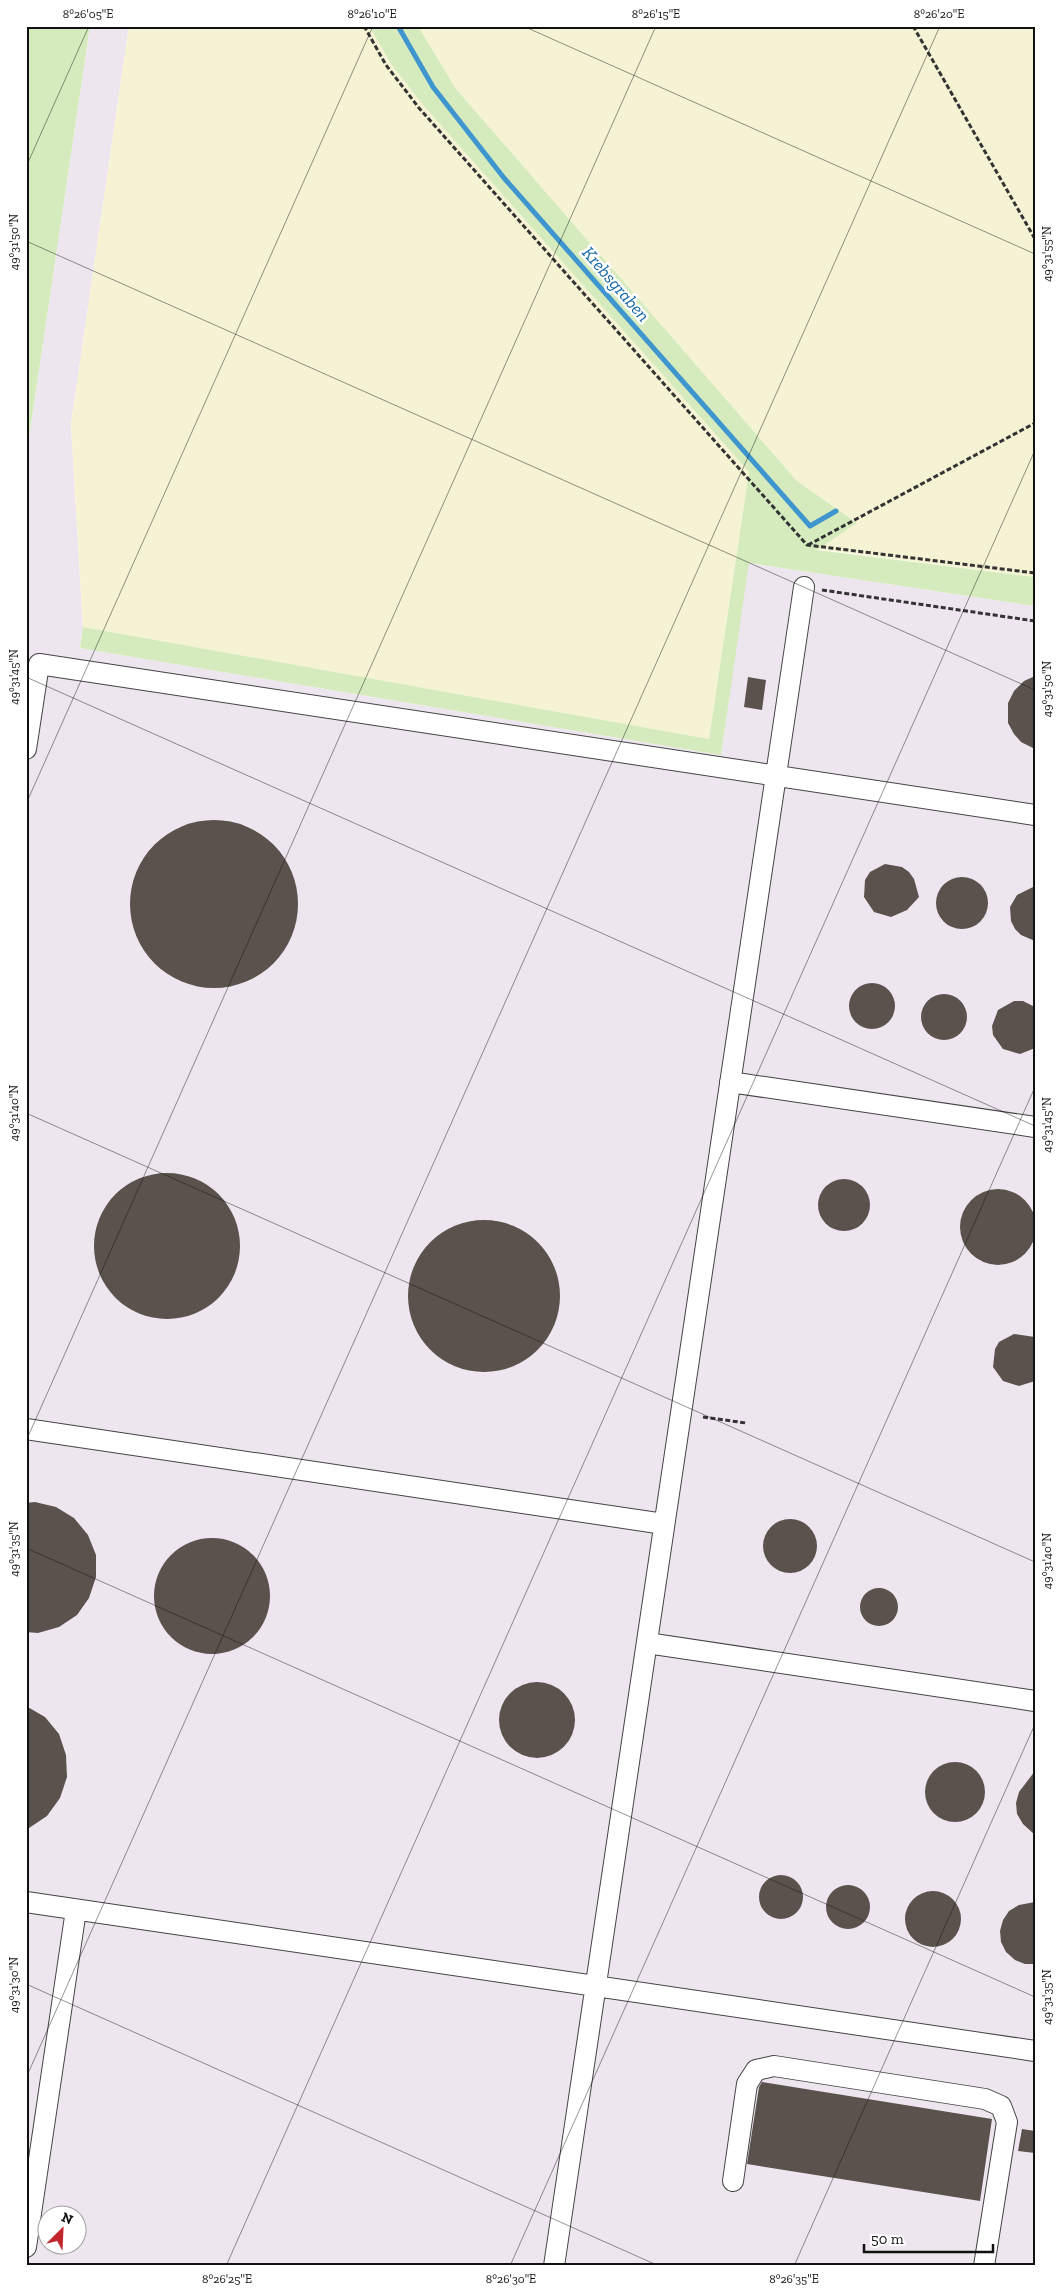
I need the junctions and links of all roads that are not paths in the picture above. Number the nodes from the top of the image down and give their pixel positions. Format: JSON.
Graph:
{"nodes":[{"id":1,"x":804,"y":587,"type":"road end"},
{"id":2,"x":26,"y":749,"type":"edge"},
{"id":3,"x":776,"y":777,"type":"junction"},
{"id":4,"x":1035,"y":815,"type":"edge"},
{"id":5,"x":730,"y":1082,"type":"junction"},
{"id":6,"x":1035,"y":1127,"type":"edge"},
{"id":7,"x":26,"y":1429,"type":"edge"},
{"id":8,"x":664,"y":1524,"type":"junction"},
{"id":9,"x":647,"y":1643,"type":"junction"},
{"id":10,"x":1035,"y":1701,"type":"edge"},
{"id":11,"x":26,"y":1902,"type":"edge"},
{"id":12,"x":76,"y":1910,"type":"junction"},
{"id":13,"x":596,"y":1985,"type":"junction"},
{"id":14,"x":1035,"y":2051,"type":"edge"},
{"id":15,"x":733,"y":2181,"type":"dead end"},
{"id":16,"x":26,"y":2247,"type":"edge"},
{"id":17,"x":554,"y":2266,"type":"edge"},
{"id":18,"x":984,"y":2266,"type":"edge"}],
"edges":[{"from":1,"to":3,"type":"street"},
{"from":2,"to":3,"type":"street"},
{"from":3,"to":4,"type":"street"},
{"from":3,"to":5,"type":"street"},
{"from":5,"to":6,"type":"street"},
{"from":5,"to":8,"type":"street"},
{"from":7,"to":8,"type":"street"},
{"from":8,"to":9,"type":"street"},
{"from":9,"to":10,"type":"street"},
{"from":9,"to":13,"type":"street"},
{"from":11,"to":12,"type":"street"},
{"from":12,"to":13,"type":"street"},
{"from":12,"to":16,"type":"street"},
{"from":13,"to":14,"type":"street"},
{"from":13,"to":17,"type":"street"},
{"from":15,"to":18,"type":"street"}]}
